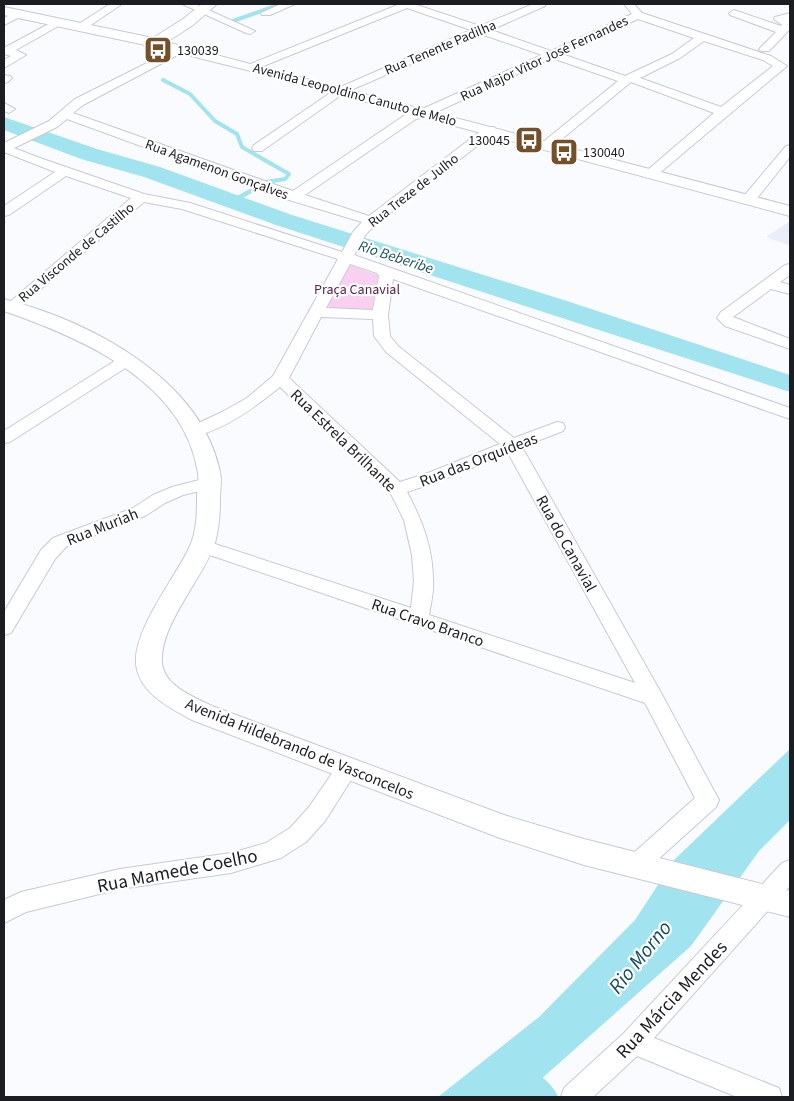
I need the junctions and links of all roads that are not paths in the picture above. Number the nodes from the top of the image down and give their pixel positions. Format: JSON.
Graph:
{"nodes":[{"id":1,"x":117,"y":4,"type":"edge"},
{"id":2,"x":187,"y":4,"type":"edge"},
{"id":3,"x":290,"y":4,"type":"edge"},
{"id":4,"x":407,"y":4,"type":"edge"},
{"id":5,"x":541,"y":4,"type":"edge"},
{"id":6,"x":629,"y":4,"type":"edge"},
{"id":7,"x":206,"y":7,"type":"edge"},
{"id":8,"x":4,"y":11,"type":"edge"},
{"id":9,"x":266,"y":13,"type":"dead end"},
{"id":10,"x":734,"y":13,"type":"dead end"},
{"id":11,"x":18,"y":14,"type":"junction"},
{"id":12,"x":638,"y":15,"type":"junction"},
{"id":13,"x":790,"y":16,"type":"edge"},
{"id":14,"x":4,"y":22,"type":"edge"},
{"id":15,"x":58,"y":22,"type":"junction"},
{"id":16,"x":81,"y":27,"type":"junction"},
{"id":17,"x":480,"y":30,"type":"junction"},
{"id":18,"x":250,"y":31,"type":"dead end"},
{"id":19,"x":784,"y":31,"type":"junction"},
{"id":20,"x":703,"y":37,"type":"junction"},
{"id":21,"x":155,"y":44,"type":"junction"},
{"id":22,"x":765,"y":49,"type":"dead end"},
{"id":23,"x":181,"y":50,"type":"junction"},
{"id":24,"x":553,"y":55,"type":"junction"},
{"id":25,"x":4,"y":65,"type":"edge"},
{"id":26,"x":252,"y":67,"type":"junction"},
{"id":27,"x":628,"y":79,"type":"junction"},
{"id":28,"x":340,"y":91,"type":"junction"},
{"id":29,"x":723,"y":112,"type":"junction"},
{"id":30,"x":424,"y":113,"type":"junction"},
{"id":31,"x":65,"y":114,"type":"junction"},
{"id":32,"x":490,"y":130,"type":"junction"},
{"id":33,"x":547,"y":145,"type":"junction"},
{"id":34,"x":4,"y":148,"type":"edge"},
{"id":35,"x":258,"y":148,"type":"dead end"},
{"id":36,"x":790,"y":149,"type":"edge"},
{"id":37,"x":65,"y":171,"type":"junction"},
{"id":38,"x":651,"y":173,"type":"junction"},
{"id":39,"x":141,"y":197,"type":"junction"},
{"id":40,"x":294,"y":197,"type":"junction"},
{"id":41,"x":749,"y":199,"type":"junction"},
{"id":42,"x":790,"y":210,"type":"edge"},
{"id":43,"x":4,"y":212,"type":"edge"},
{"id":44,"x":371,"y":221,"type":"junction"},
{"id":45,"x":357,"y":238,"type":"joint"},
{"id":46,"x":345,"y":257,"type":"junction"},
{"id":47,"x":790,"y":268,"type":"edge"},
{"id":48,"x":381,"y":269,"type":"junction"},
{"id":49,"x":769,"y":284,"type":"junction"},
{"id":50,"x":790,"y":290,"type":"edge"},
{"id":51,"x":7,"y":306,"type":"edge"},
{"id":52,"x":318,"y":312,"type":"junction"},
{"id":53,"x":380,"y":316,"type":"junction"},
{"id":54,"x":790,"y":344,"type":"edge"},
{"id":55,"x":127,"y":360,"type":"junction"},
{"id":56,"x":280,"y":379,"type":"junction"},
{"id":57,"x":790,"y":414,"type":"edge"},
{"id":58,"x":558,"y":427,"type":"dead end"},
{"id":59,"x":196,"y":431,"type":"junction"},
{"id":60,"x":6,"y":434,"type":"edge"},
{"id":61,"x":513,"y":446,"type":"junction"},
{"id":62,"x":211,"y":483,"type":"junction"},
{"id":63,"x":397,"y":489,"type":"junction"},
{"id":64,"x":202,"y":546,"type":"junction"},
{"id":65,"x":419,"y":619,"type":"junction"},
{"id":66,"x":4,"y":628,"type":"edge"},
{"id":67,"x":654,"y":697,"type":"junction"},
{"id":68,"x":347,"y":769,"type":"junction"},
{"id":69,"x":648,"y":868,"type":"junction"},
{"id":70,"x":790,"y":870,"type":"edge"},
{"id":71,"x":765,"y":897,"type":"edge"},
{"id":72,"x":4,"y":912,"type":"edge"},
{"id":73,"x":633,"y":1042,"type":"junction"},
{"id":74,"x":574,"y":1097,"type":"edge"},
{"id":75,"x":769,"y":1097,"type":"edge"}],
"edges":[{"from":1,"to":16,"type":"street"},
{"from":2,"to":7,"type":"street"},
{"from":3,"to":9,"type":"street"},
{"from":4,"to":17,"type":"street"},
{"from":4,"to":26,"type":"street"},
{"from":5,"to":17,"type":"street","name":"Rua Tenente Padilha"},
{"from":6,"to":12,"type":"street"},
{"from":7,"to":18,"type":"street"},
{"from":7,"to":21,"type":"street"},
{"from":8,"to":11,"type":"street","name":"Avenida Leopoldino Canuto de Melo"},
{"from":10,"to":19,"type":"street"},
{"from":11,"to":14,"type":"street"},
{"from":11,"to":15,"type":"street","name":"Avenida Leopoldino Canuto de Melo"},
{"from":12,"to":20,"type":"street"},
{"from":12,"to":24,"type":"street","name":"Rua Major Vitor José Fernandes"},
{"from":13,"to":19,"type":"street"},
{"from":15,"to":16,"type":"street","name":"Avenida Leopoldino Canuto de Melo"},
{"from":15,"to":25,"type":"street"},
{"from":16,"to":21,"type":"street","name":"Avenida Leopoldino Canuto de Melo"},
{"from":17,"to":24,"type":"street"},
{"from":17,"to":28,"type":"street","name":"Rua Tenente Padilha"},
{"from":19,"to":22,"type":"street"},
{"from":20,"to":27,"type":"street"},
{"from":20,"to":29,"type":"street"},
{"from":21,"to":23,"type":"street","name":"Avenida Leopoldino Canuto de Melo"},
{"from":23,"to":26,"type":"street","name":"Avenida Leopoldino Canuto de Melo"},
{"from":23,"to":31,"type":"street"},
{"from":24,"to":27,"type":"street"},
{"from":24,"to":30,"type":"street","name":"Rua Major Vitor José Fernandes"},
{"from":26,"to":28,"type":"street","name":"Avenida Leopoldino Canuto de Melo"},
{"from":27,"to":29,"type":"street"},
{"from":27,"to":33,"type":"street"},
{"from":28,"to":30,"type":"street","name":"Avenida Leopoldino Canuto de Melo"},
{"from":28,"to":35,"type":"street"},
{"from":29,"to":38,"type":"street"},
{"from":30,"to":32,"type":"street","name":"Avenida Leopoldino Canuto de Melo"},
{"from":30,"to":40,"type":"street","name":"Rua Major Vitor José Fernandes"},
{"from":31,"to":34,"type":"street"},
{"from":31,"to":40,"type":"street","name":"Rua Agamenon Gonçalves"},
{"from":32,"to":33,"type":"street","name":"Avenida Leopoldino Canuto de Melo"},
{"from":32,"to":44,"type":"street","name":"Rua Treze de Julho"},
{"from":33,"to":38,"type":"street","name":"Avenida Leopoldino Canuto de Melo"},
{"from":34,"to":37,"type":"street"},
{"from":36,"to":41,"type":"street"},
{"from":37,"to":39,"type":"street"},
{"from":37,"to":43,"type":"street"},
{"from":38,"to":41,"type":"street","name":"Avenida Leopoldino Canuto de Melo"},
{"from":39,"to":46,"type":"street"},
{"from":39,"to":51,"type":"street","name":"Rua Visconde de Castilho"},
{"from":40,"to":44,"type":"street","name":"Rua Agamenon Gonçalves"},
{"from":41,"to":42,"type":"street","name":"Avenida Leopoldino Canuto de Melo"},
{"from":44,"to":45,"type":"street","name":"Rua Treze de Julho"},
{"from":45,"to":46,"type":"street"},
{"from":46,"to":48,"type":"street"},
{"from":46,"to":52,"type":"street"},
{"from":47,"to":49,"type":"street"},
{"from":48,"to":53,"type":"street","name":"Rua do Canavial"},
{"from":48,"to":57,"type":"street"},
{"from":49,"to":50,"type":"street"},
{"from":49,"to":54,"type":"street"},
{"from":51,"to":55,"type":"street","name":"Avenida Hildebrando de Vasconcelos"},
{"from":52,"to":53,"type":"street"},
{"from":52,"to":56,"type":"street"},
{"from":53,"to":61,"type":"street","name":"Rua do Canavial"},
{"from":55,"to":59,"type":"street","name":"Avenida Hildebrando de Vasconcelos"},
{"from":55,"to":60,"type":"street"},
{"from":56,"to":59,"type":"street"},
{"from":56,"to":63,"type":"street","name":"Rua Estrela Brilhante"},
{"from":58,"to":61,"type":"street","name":"Rua das Orquídeas"},
{"from":59,"to":62,"type":"street","name":"Avenida Hildebrando de Vasconcelos"},
{"from":61,"to":63,"type":"street","name":"Rua das Orquídeas"},
{"from":61,"to":67,"type":"street","name":"Rua do Canavial"},
{"from":62,"to":64,"type":"street","name":"Avenida Hildebrando de Vasconcelos"},
{"from":62,"to":66,"type":"street","name":"Rua Muriah"},
{"from":63,"to":65,"type":"street","name":"Rua Estrela Brilhante"},
{"from":64,"to":65,"type":"street","name":"Rua Cravo Branco"},
{"from":64,"to":68,"type":"street","name":"Avenida Hildebrando de Vasconcelos"},
{"from":65,"to":67,"type":"street","name":"Rua Cravo Branco"},
{"from":67,"to":69,"type":"street","name":"Rua do Canavial"},
{"from":68,"to":69,"type":"street","name":"Avenida Hildebrando de Vasconcelos"},
{"from":68,"to":72,"type":"street","name":"Rua Mamede Coelho"},
{"from":69,"to":71,"type":"street","name":"Avenida Hildebrando de Vasconcelos"},
{"from":70,"to":71,"type":"street"},
{"from":71,"to":73,"type":"street","name":"Rua Márcia Mendes"},
{"from":73,"to":74,"type":"street","name":"Rua Márcia Mendes"},
{"from":73,"to":75,"type":"street"}]}
